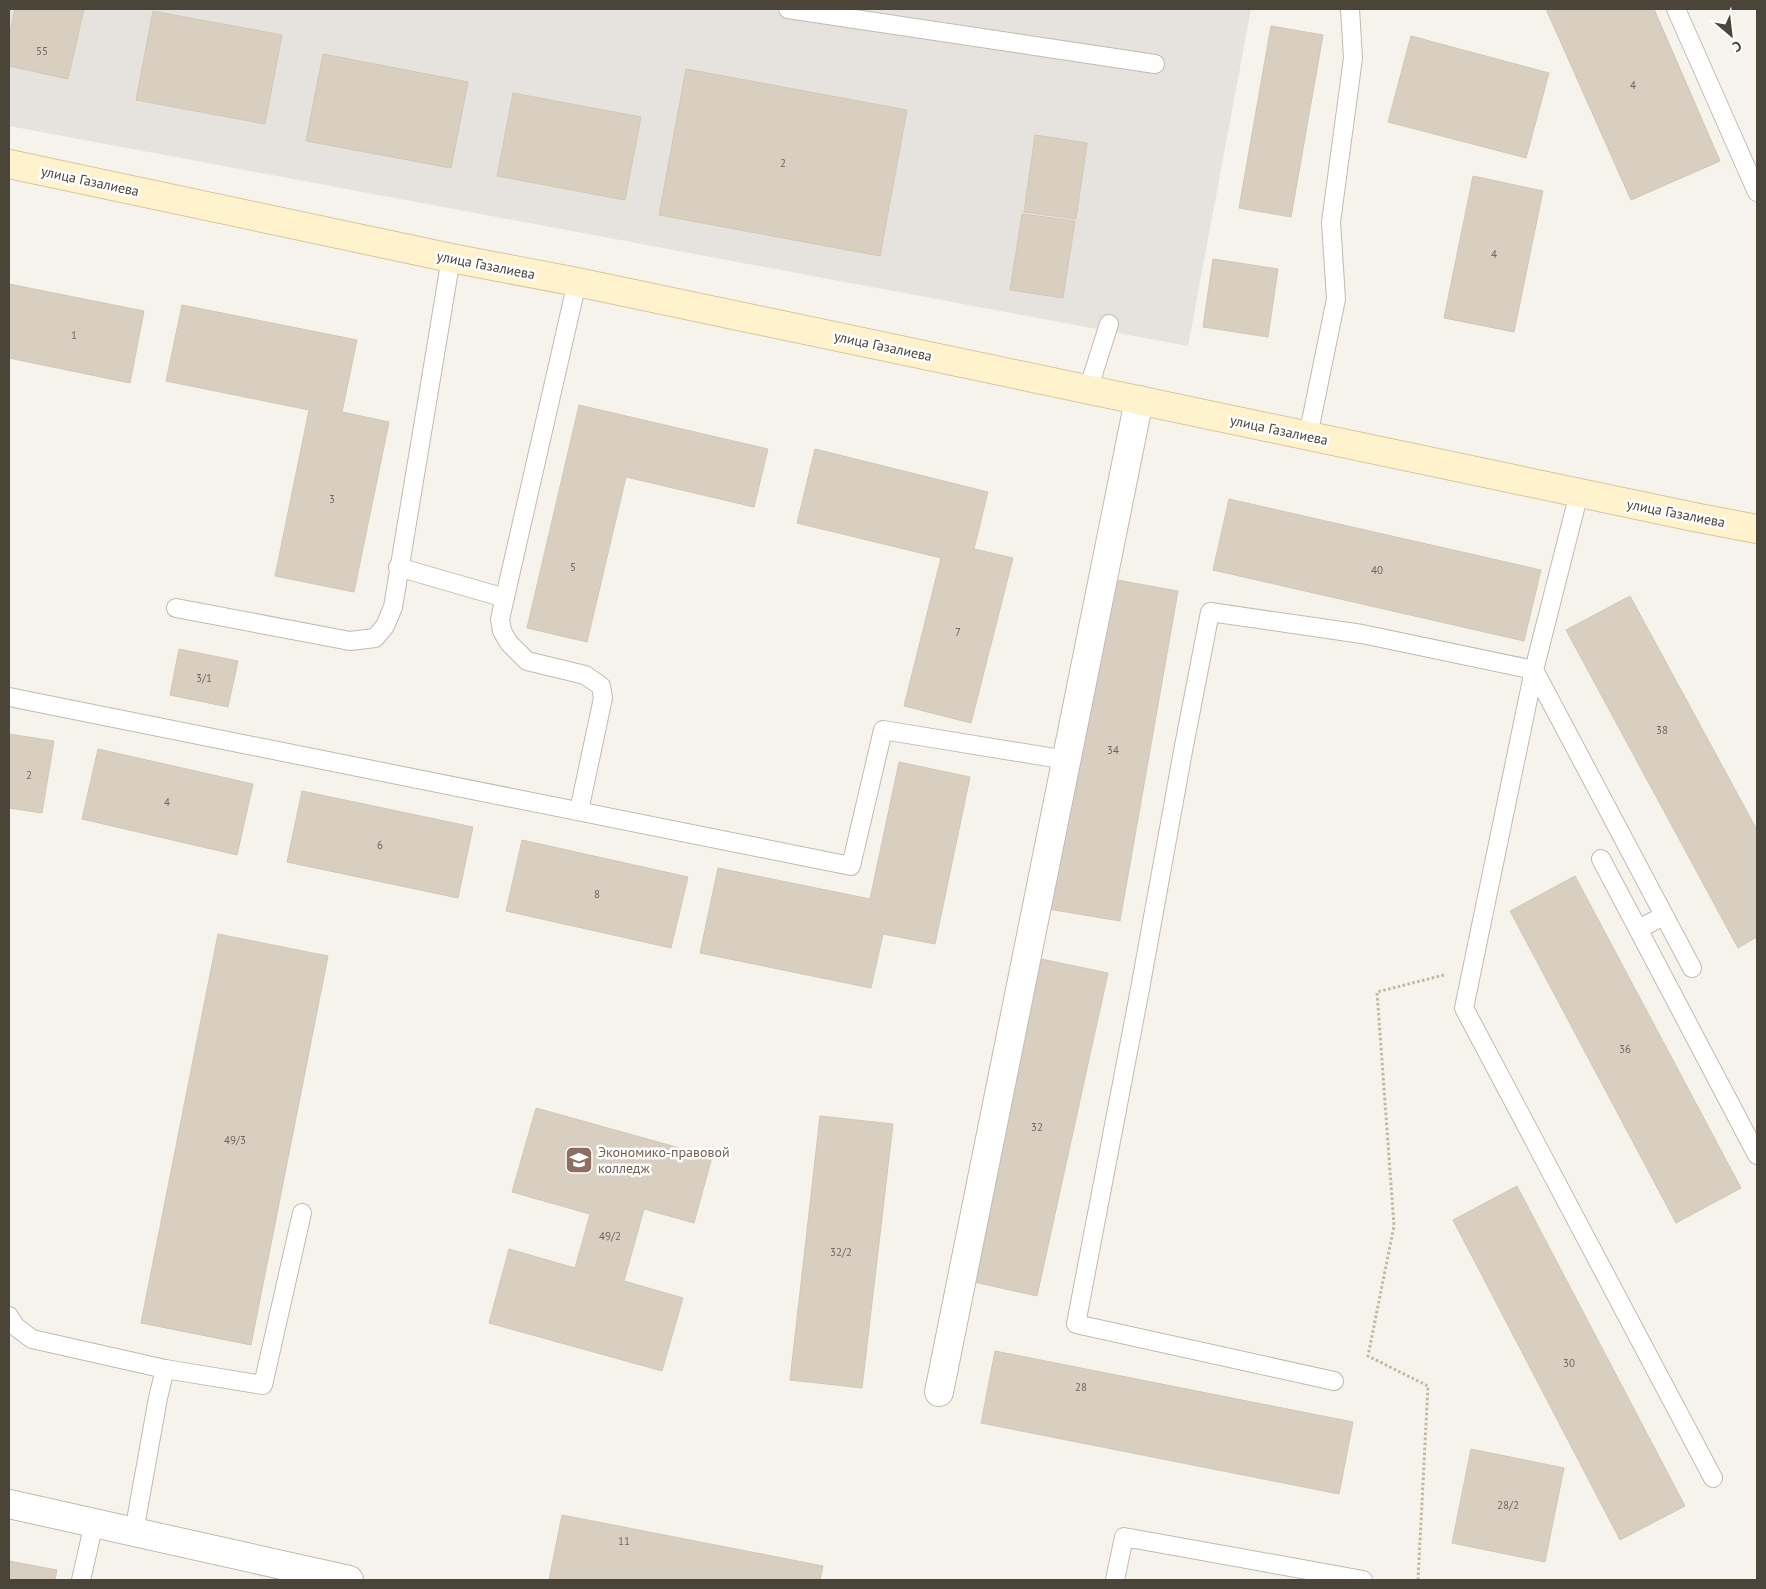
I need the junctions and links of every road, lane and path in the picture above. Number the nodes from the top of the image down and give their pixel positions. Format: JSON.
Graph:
{"nodes":[{"id":1,"x":788,"y":9,"type":"edge"},
{"id":2,"x":1350,"y":9,"type":"edge"},
{"id":3,"x":1676,"y":9,"type":"edge"},
{"id":4,"x":1155,"y":64,"type":"dead end"},
{"id":5,"x":9,"y":164,"type":"edge"},
{"id":6,"x":1757,"y":192,"type":"edge"},
{"id":7,"x":451,"y":258,"type":"junction"},
{"id":8,"x":577,"y":282,"type":"junction"},
{"id":9,"x":1109,"y":324,"type":"dead end"},
{"id":10,"x":1088,"y":390,"type":"junction"},
{"id":11,"x":1139,"y":400,"type":"junction"},
{"id":12,"x":1308,"y":436,"type":"junction"},
{"id":13,"x":1579,"y":493,"type":"junction"},
{"id":14,"x":1757,"y":528,"type":"edge"},
{"id":15,"x":398,"y":567,"type":"junction"},
{"id":16,"x":505,"y":598,"type":"junction"},
{"id":17,"x":176,"y":608,"type":"dead end"},
{"id":18,"x":1534,"y":670,"type":"junction"},
{"id":19,"x":9,"y":697,"type":"edge"},
{"id":20,"x":1067,"y":760,"type":"junction"},
{"id":21,"x":579,"y":811,"type":"junction"},
{"id":22,"x":1601,"y":859,"type":"dead end"},
{"id":23,"x":1664,"y":916,"type":"junction"},
{"id":24,"x":1638,"y":929,"type":"junction"},
{"id":25,"x":1472,"y":968,"type":"junction"},
{"id":26,"x":1692,"y":968,"type":"dead end"},
{"id":27,"x":1757,"y":1155,"type":"edge"},
{"id":28,"x":302,"y":1213,"type":"dead end"},
{"id":29,"x":9,"y":1316,"type":"edge"},
{"id":30,"x":166,"y":1369,"type":"junction"},
{"id":31,"x":1334,"y":1382,"type":"dead end"},
{"id":32,"x":939,"y":1392,"type":"dead end"},
{"id":33,"x":1713,"y":1478,"type":"dead end"},
{"id":34,"x":9,"y":1504,"type":"edge"},
{"id":35,"x":94,"y":1523,"type":"junction"},
{"id":36,"x":134,"y":1532,"type":"junction"},
{"id":37,"x":1303,"y":1574,"type":"edge"},
{"id":38,"x":81,"y":1580,"type":"edge"},
{"id":39,"x":349,"y":1580,"type":"edge"},
{"id":40,"x":1115,"y":1580,"type":"edge"},
{"id":41,"x":1364,"y":1580,"type":"edge"},
{"id":42,"x":1418,"y":1580,"type":"edge"}],
"edges":[{"from":1,"to":4,"type":"lane"},
{"from":2,"to":12,"type":"lane"},
{"from":3,"to":6,"type":"lane"},
{"from":5,"to":7,"type":"main road","name":"улица Газалиева"},
{"from":7,"to":8,"type":"main road","name":"улица Газалиева"},
{"from":7,"to":15,"type":"lane"},
{"from":8,"to":10,"type":"main road","name":"улица Газалиева"},
{"from":8,"to":16,"type":"lane"},
{"from":9,"to":10,"type":"lane"},
{"from":10,"to":11,"type":"main road","name":"улица Газалиева"},
{"from":11,"to":12,"type":"main road","name":"улица Газалиева"},
{"from":11,"to":20,"type":"street"},
{"from":12,"to":13,"type":"main road","name":"улица Газалиева"},
{"from":13,"to":14,"type":"main road","name":"улица Газалиева"},
{"from":13,"to":18,"type":"lane"},
{"from":15,"to":16,"type":"lane"},
{"from":15,"to":17,"type":"lane"},
{"from":16,"to":21,"type":"lane"},
{"from":18,"to":23,"type":"lane"},
{"from":18,"to":25,"type":"lane"},
{"from":18,"to":31,"type":"lane"},
{"from":19,"to":21,"type":"lane"},
{"from":20,"to":21,"type":"lane"},
{"from":20,"to":32,"type":"street"},
{"from":22,"to":24,"type":"lane"},
{"from":23,"to":24,"type":"lane"},
{"from":23,"to":26,"type":"lane"},
{"from":24,"to":27,"type":"lane"},
{"from":25,"to":33,"type":"lane"},
{"from":25,"to":42,"type":"path"},
{"from":28,"to":30,"type":"lane"},
{"from":29,"to":30,"type":"lane"},
{"from":30,"to":36,"type":"lane"},
{"from":34,"to":35,"type":"street"},
{"from":35,"to":36,"type":"street"},
{"from":35,"to":38,"type":"lane"},
{"from":36,"to":39,"type":"street"},
{"from":37,"to":40,"type":"lane"},
{"from":37,"to":41,"type":"lane"}]}
